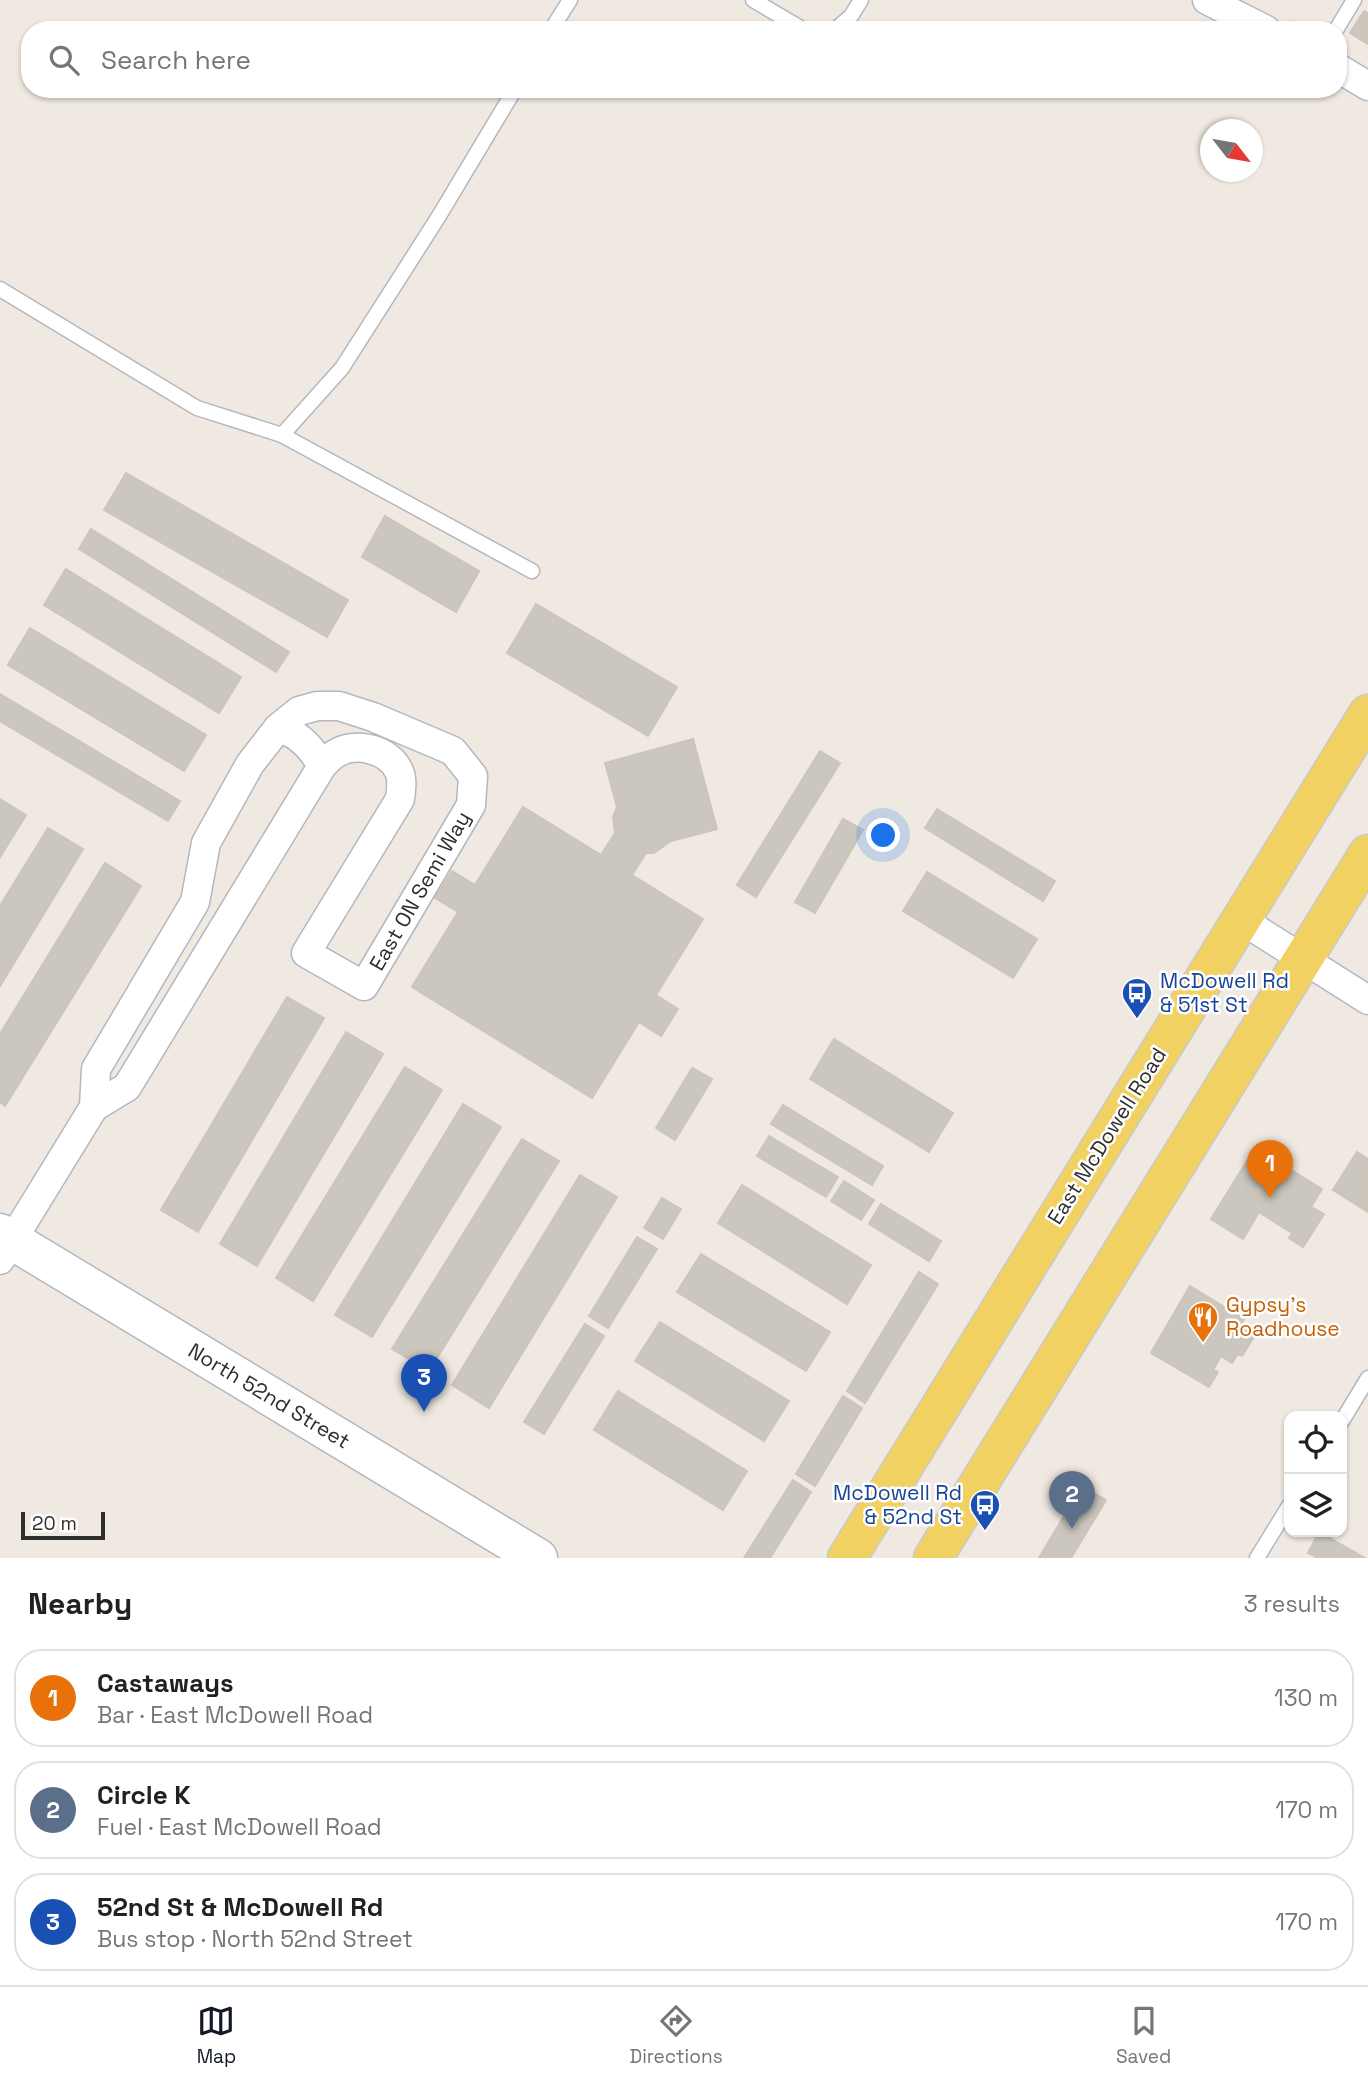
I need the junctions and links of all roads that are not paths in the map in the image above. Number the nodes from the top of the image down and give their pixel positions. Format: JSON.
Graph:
{"nodes":[{"id":1,"x":570,"y":0,"type":"edge"},
{"id":2,"x":753,"y":0,"type":"edge"},
{"id":3,"x":861,"y":0,"type":"edge"},
{"id":4,"x":1207,"y":0,"type":"edge"},
{"id":5,"x":1354,"y":0,"type":"edge"},
{"id":6,"x":557,"y":21,"type":"edge"},
{"id":7,"x":789,"y":21,"type":"edge"},
{"id":8,"x":845,"y":21,"type":"edge"},
{"id":9,"x":1248,"y":21,"type":"edge"},
{"id":10,"x":1341,"y":21,"type":"edge"},
{"id":11,"x":1347,"y":73,"type":"edge"},
{"id":12,"x":1368,"y":86,"type":"edge"},
{"id":13,"x":510,"y":98,"type":"edge"},
{"id":14,"x":0,"y":289,"type":"edge"},
{"id":15,"x":282,"y":435,"type":"junction"},
{"id":16,"x":532,"y":571,"type":"dead end"},
{"id":17,"x":1368,"y":714,"type":"edge"},
{"id":18,"x":278,"y":728,"type":"junction"},
{"id":19,"x":322,"y":766,"type":"junction"},
{"id":20,"x":1368,"y":854,"type":"edge"},
{"id":21,"x":1240,"y":919,"type":"junction"},
{"id":22,"x":1302,"y":958,"type":"junction"},
{"id":23,"x":1368,"y":1000,"type":"edge"},
{"id":24,"x":94,"y":1107,"type":"junction"},
{"id":25,"x":4,"y":1245,"type":"edge"},
{"id":26,"x":1368,"y":1378,"type":"edge"},
{"id":27,"x":1347,"y":1413,"type":"edge"},
{"id":28,"x":1284,"y":1514,"type":"edge"},
{"id":29,"x":538,"y":1558,"type":"edge"},
{"id":30,"x":847,"y":1558,"type":"edge"},
{"id":31,"x":933,"y":1558,"type":"edge"},
{"id":32,"x":1257,"y":1558,"type":"edge"}],
"edges":[{"from":1,"to":6,"type":"lane"},
{"from":2,"to":7,"type":"lane"},
{"from":3,"to":8,"type":"lane"},
{"from":4,"to":9,"type":"street"},
{"from":5,"to":10,"type":"lane"},
{"from":11,"to":12,"type":"street"},
{"from":13,"to":15,"type":"lane"},
{"from":14,"to":15,"type":"lane"},
{"from":15,"to":16,"type":"lane"},
{"from":17,"to":21,"type":"main road","name":"East McDowell Road"},
{"from":18,"to":19,"type":"street"},
{"from":18,"to":19,"type":"street","name":"East ON Semi Way"},
{"from":18,"to":24,"type":"street","name":"East ON Semi Way"},
{"from":19,"to":24,"type":"street","name":"East ON Semi Way"},
{"from":20,"to":22,"type":"main road"},
{"from":21,"to":22,"type":"street"},
{"from":21,"to":30,"type":"main road","name":"East McDowell Road"},
{"from":22,"to":23,"type":"street"},
{"from":22,"to":31,"type":"main road"},
{"from":24,"to":25,"type":"street","name":"East ON Semi Way"},
{"from":25,"to":29,"type":"main road","name":"North 52nd Street"},
{"from":26,"to":27,"type":"lane"},
{"from":28,"to":32,"type":"lane"}]}
